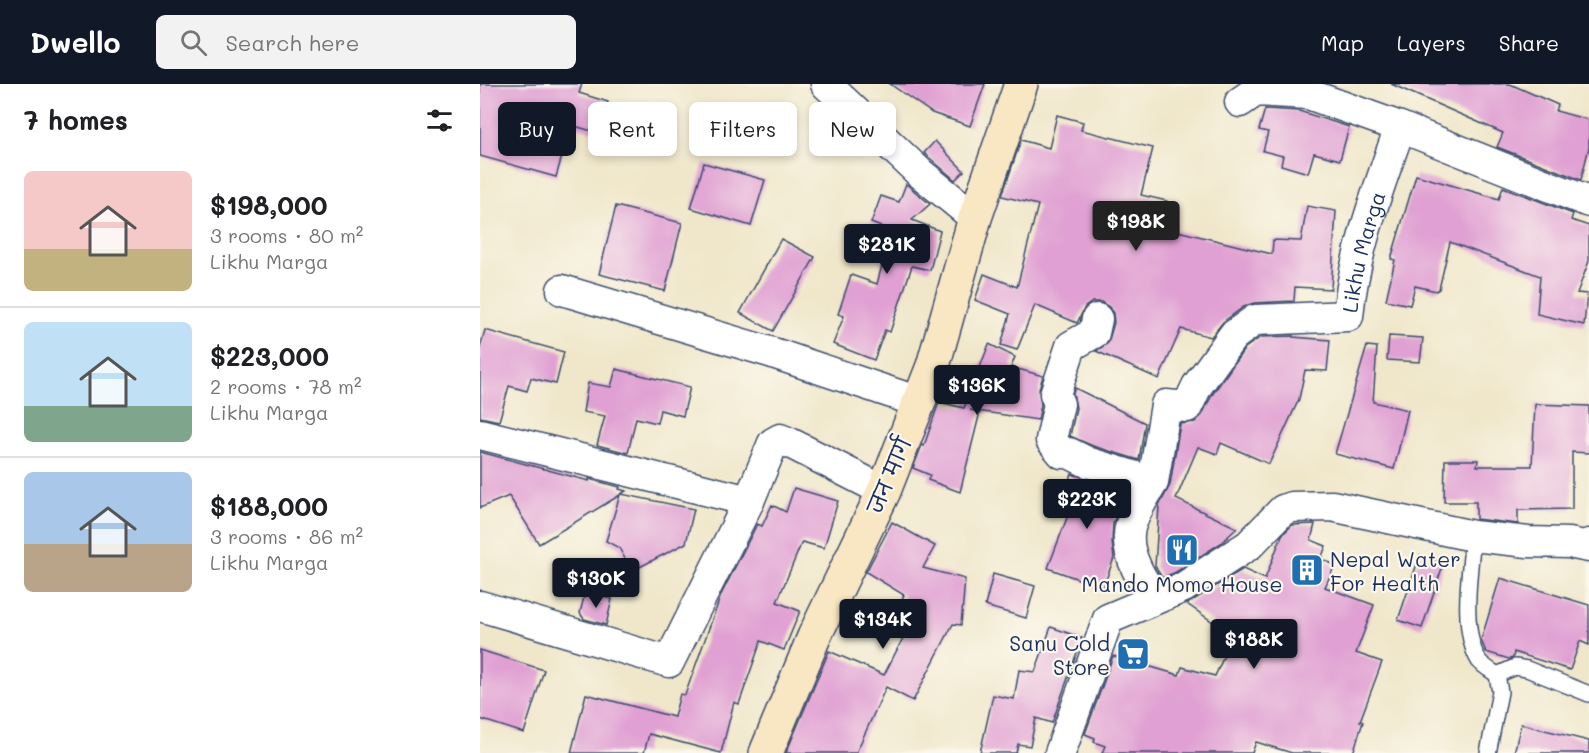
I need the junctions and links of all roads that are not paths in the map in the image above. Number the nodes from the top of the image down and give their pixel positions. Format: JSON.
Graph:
{"nodes":[{"id":1,"x":826,"y":84,"type":"edge"},
{"id":2,"x":1021,"y":84,"type":"edge"},
{"id":3,"x":1240,"y":102,"type":"dead end"},
{"id":4,"x":1400,"y":127,"type":"junction"},
{"id":5,"x":1589,"y":202,"type":"edge"},
{"id":6,"x":975,"y":218,"type":"junction"},
{"id":7,"x":562,"y":290,"type":"dead end"},
{"id":8,"x":1097,"y":319,"type":"dead end"},
{"id":9,"x":919,"y":402,"type":"junction"},
{"id":10,"x":480,"y":434,"type":"edge"},
{"id":11,"x":1153,"y":482,"type":"junction"},
{"id":12,"x":884,"y":491,"type":"junction"},
{"id":13,"x":749,"y":501,"type":"junction"},
{"id":14,"x":1473,"y":536,"type":"junction"},
{"id":15,"x":1584,"y":545,"type":"edge"},
{"id":16,"x":1156,"y":598,"type":"junction"},
{"id":17,"x":480,"y":606,"type":"edge"},
{"id":18,"x":1497,"y":675,"type":"junction"},
{"id":19,"x":1589,"y":694,"type":"edge"},
{"id":20,"x":1067,"y":751,"type":"edge"},
{"id":21,"x":766,"y":753,"type":"edge"},
{"id":22,"x":1488,"y":753,"type":"edge"}],
"edges":[{"from":1,"to":6,"type":"street"},
{"from":2,"to":6,"type":"street","name":"जन मार्ग"},
{"from":3,"to":4,"type":"street"},
{"from":4,"to":5,"type":"street"},
{"from":4,"to":11,"type":"street","name":"Likhu Marga"},
{"from":6,"to":9,"type":"street","name":"जन मार्ग"},
{"from":7,"to":9,"type":"street"},
{"from":8,"to":11,"type":"street"},
{"from":9,"to":12,"type":"street","name":"जन मार्ग"},
{"from":10,"to":13,"type":"street"},
{"from":11,"to":16,"type":"street"},
{"from":12,"to":13,"type":"street"},
{"from":12,"to":21,"type":"street","name":"जन मार्ग"},
{"from":13,"to":17,"type":"street"},
{"from":14,"to":15,"type":"street"},
{"from":14,"to":16,"type":"street"},
{"from":14,"to":18,"type":"lane"},
{"from":16,"to":20,"type":"street"},
{"from":18,"to":19,"type":"lane"},
{"from":18,"to":22,"type":"lane"}]}
